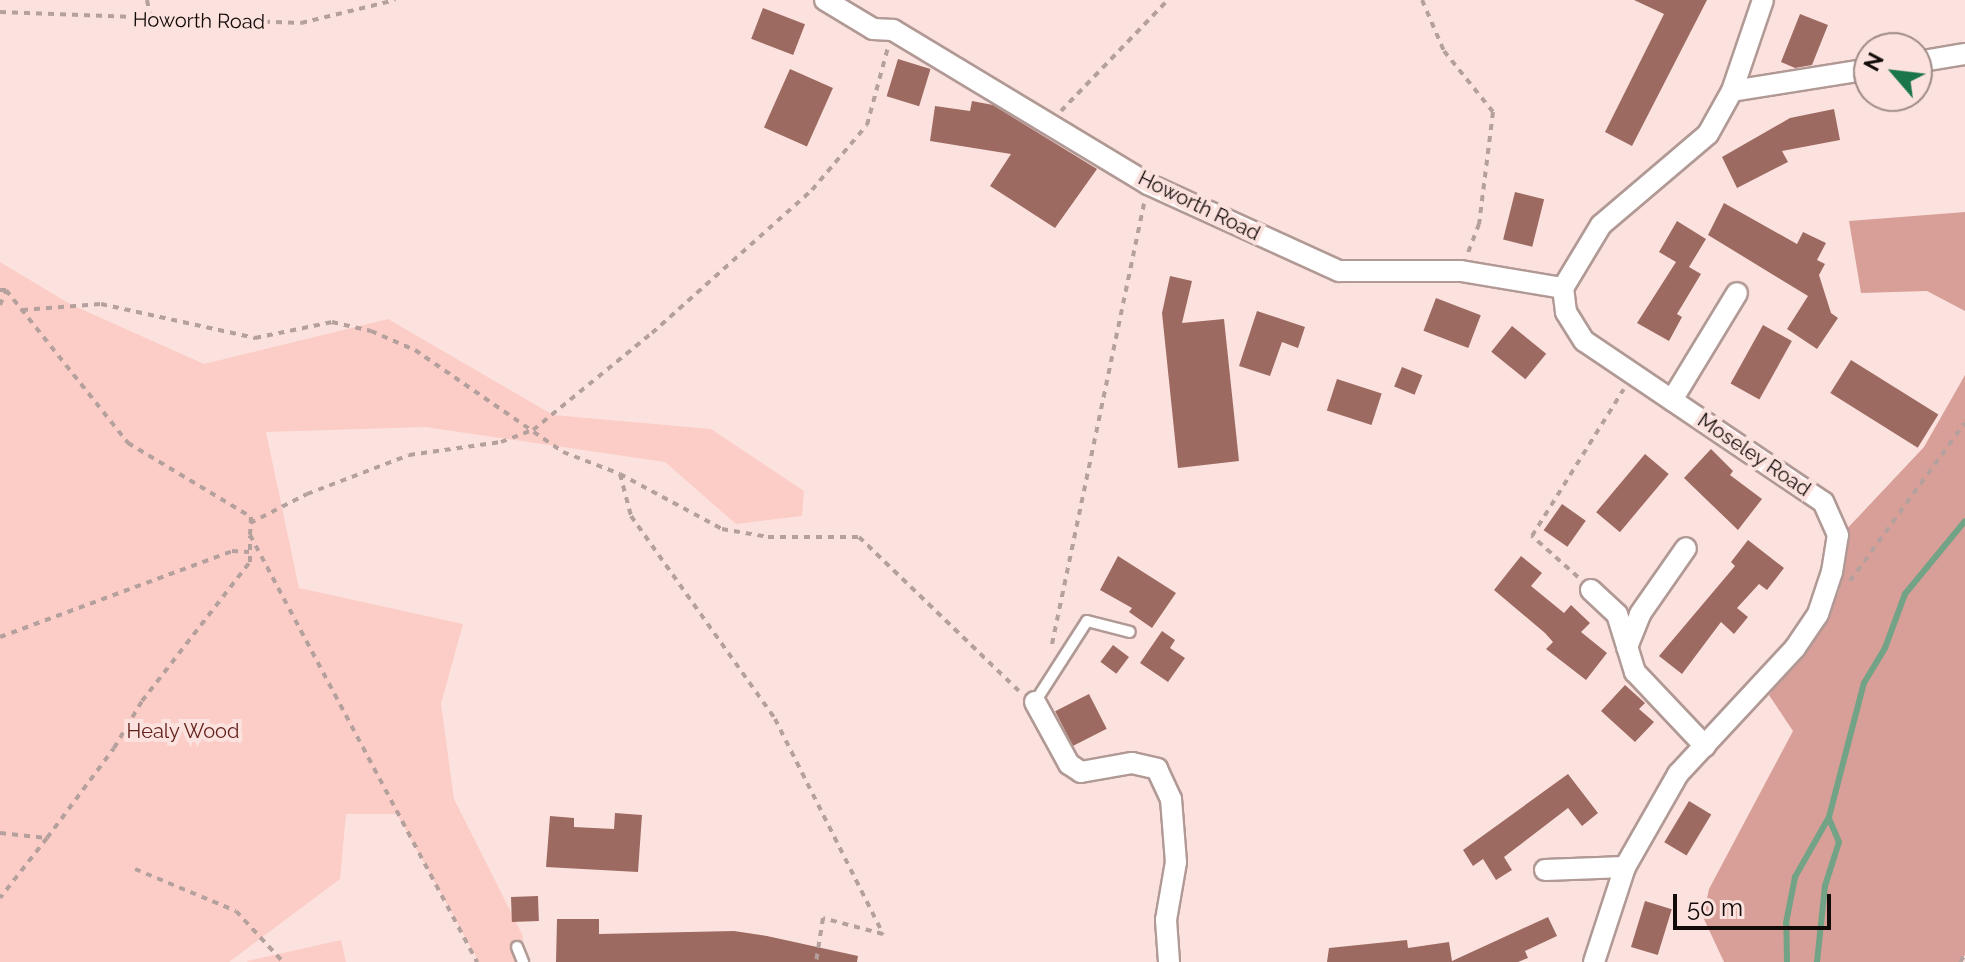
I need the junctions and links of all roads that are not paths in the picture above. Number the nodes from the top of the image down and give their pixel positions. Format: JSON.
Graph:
{"nodes":[{"id":1,"x":825,"y":0,"type":"edge"},
{"id":2,"x":1763,"y":0,"type":"edge"},
{"id":3,"x":1965,"y":54,"type":"edge"},
{"id":4,"x":1933,"y":59,"type":"edge"},
{"id":5,"x":1853,"y":72,"type":"edge"},
{"id":6,"x":1732,"y":91,"type":"junction"},
{"id":7,"x":1563,"y":288,"type":"junction"},
{"id":8,"x":1737,"y":293,"type":"dead end"},
{"id":9,"x":1672,"y":400,"type":"junction"},
{"id":10,"x":1686,"y":548,"type":"dead end"},
{"id":11,"x":1591,"y":590,"type":"road end"},
{"id":12,"x":1130,"y":632,"type":"dead end"},
{"id":13,"x":1627,"y":647,"type":"junction"},
{"id":14,"x":1035,"y":702,"type":"joint"},
{"id":15,"x":1705,"y":746,"type":"junction"},
{"id":16,"x":1625,"y":867,"type":"junction"},
{"id":17,"x":1545,"y":870,"type":"dead end"},
{"id":18,"x":517,"y":947,"type":"dead end"},
{"id":19,"x":523,"y":962,"type":"edge"},
{"id":20,"x":1169,"y":962,"type":"edge"},
{"id":21,"x":1594,"y":962,"type":"edge"}],
"edges":[{"from":1,"to":7,"type":"street","name":"Howorth Road"},
{"from":2,"to":6,"type":"street"},
{"from":3,"to":4,"type":"street"},
{"from":5,"to":6,"type":"street"},
{"from":6,"to":7,"type":"street"},
{"from":7,"to":9,"type":"street","name":"Moseley Road"},
{"from":8,"to":9,"type":"street"},
{"from":9,"to":15,"type":"street","name":"Moseley Road"},
{"from":10,"to":13,"type":"street"},
{"from":11,"to":13,"type":"street"},
{"from":12,"to":14,"type":"lane"},
{"from":13,"to":15,"type":"street"},
{"from":14,"to":20,"type":"street"},
{"from":15,"to":16,"type":"street","name":"Moseley Road"},
{"from":16,"to":17,"type":"street"},
{"from":16,"to":21,"type":"street","name":"Moseley Road"},
{"from":18,"to":19,"type":"lane"}]}
